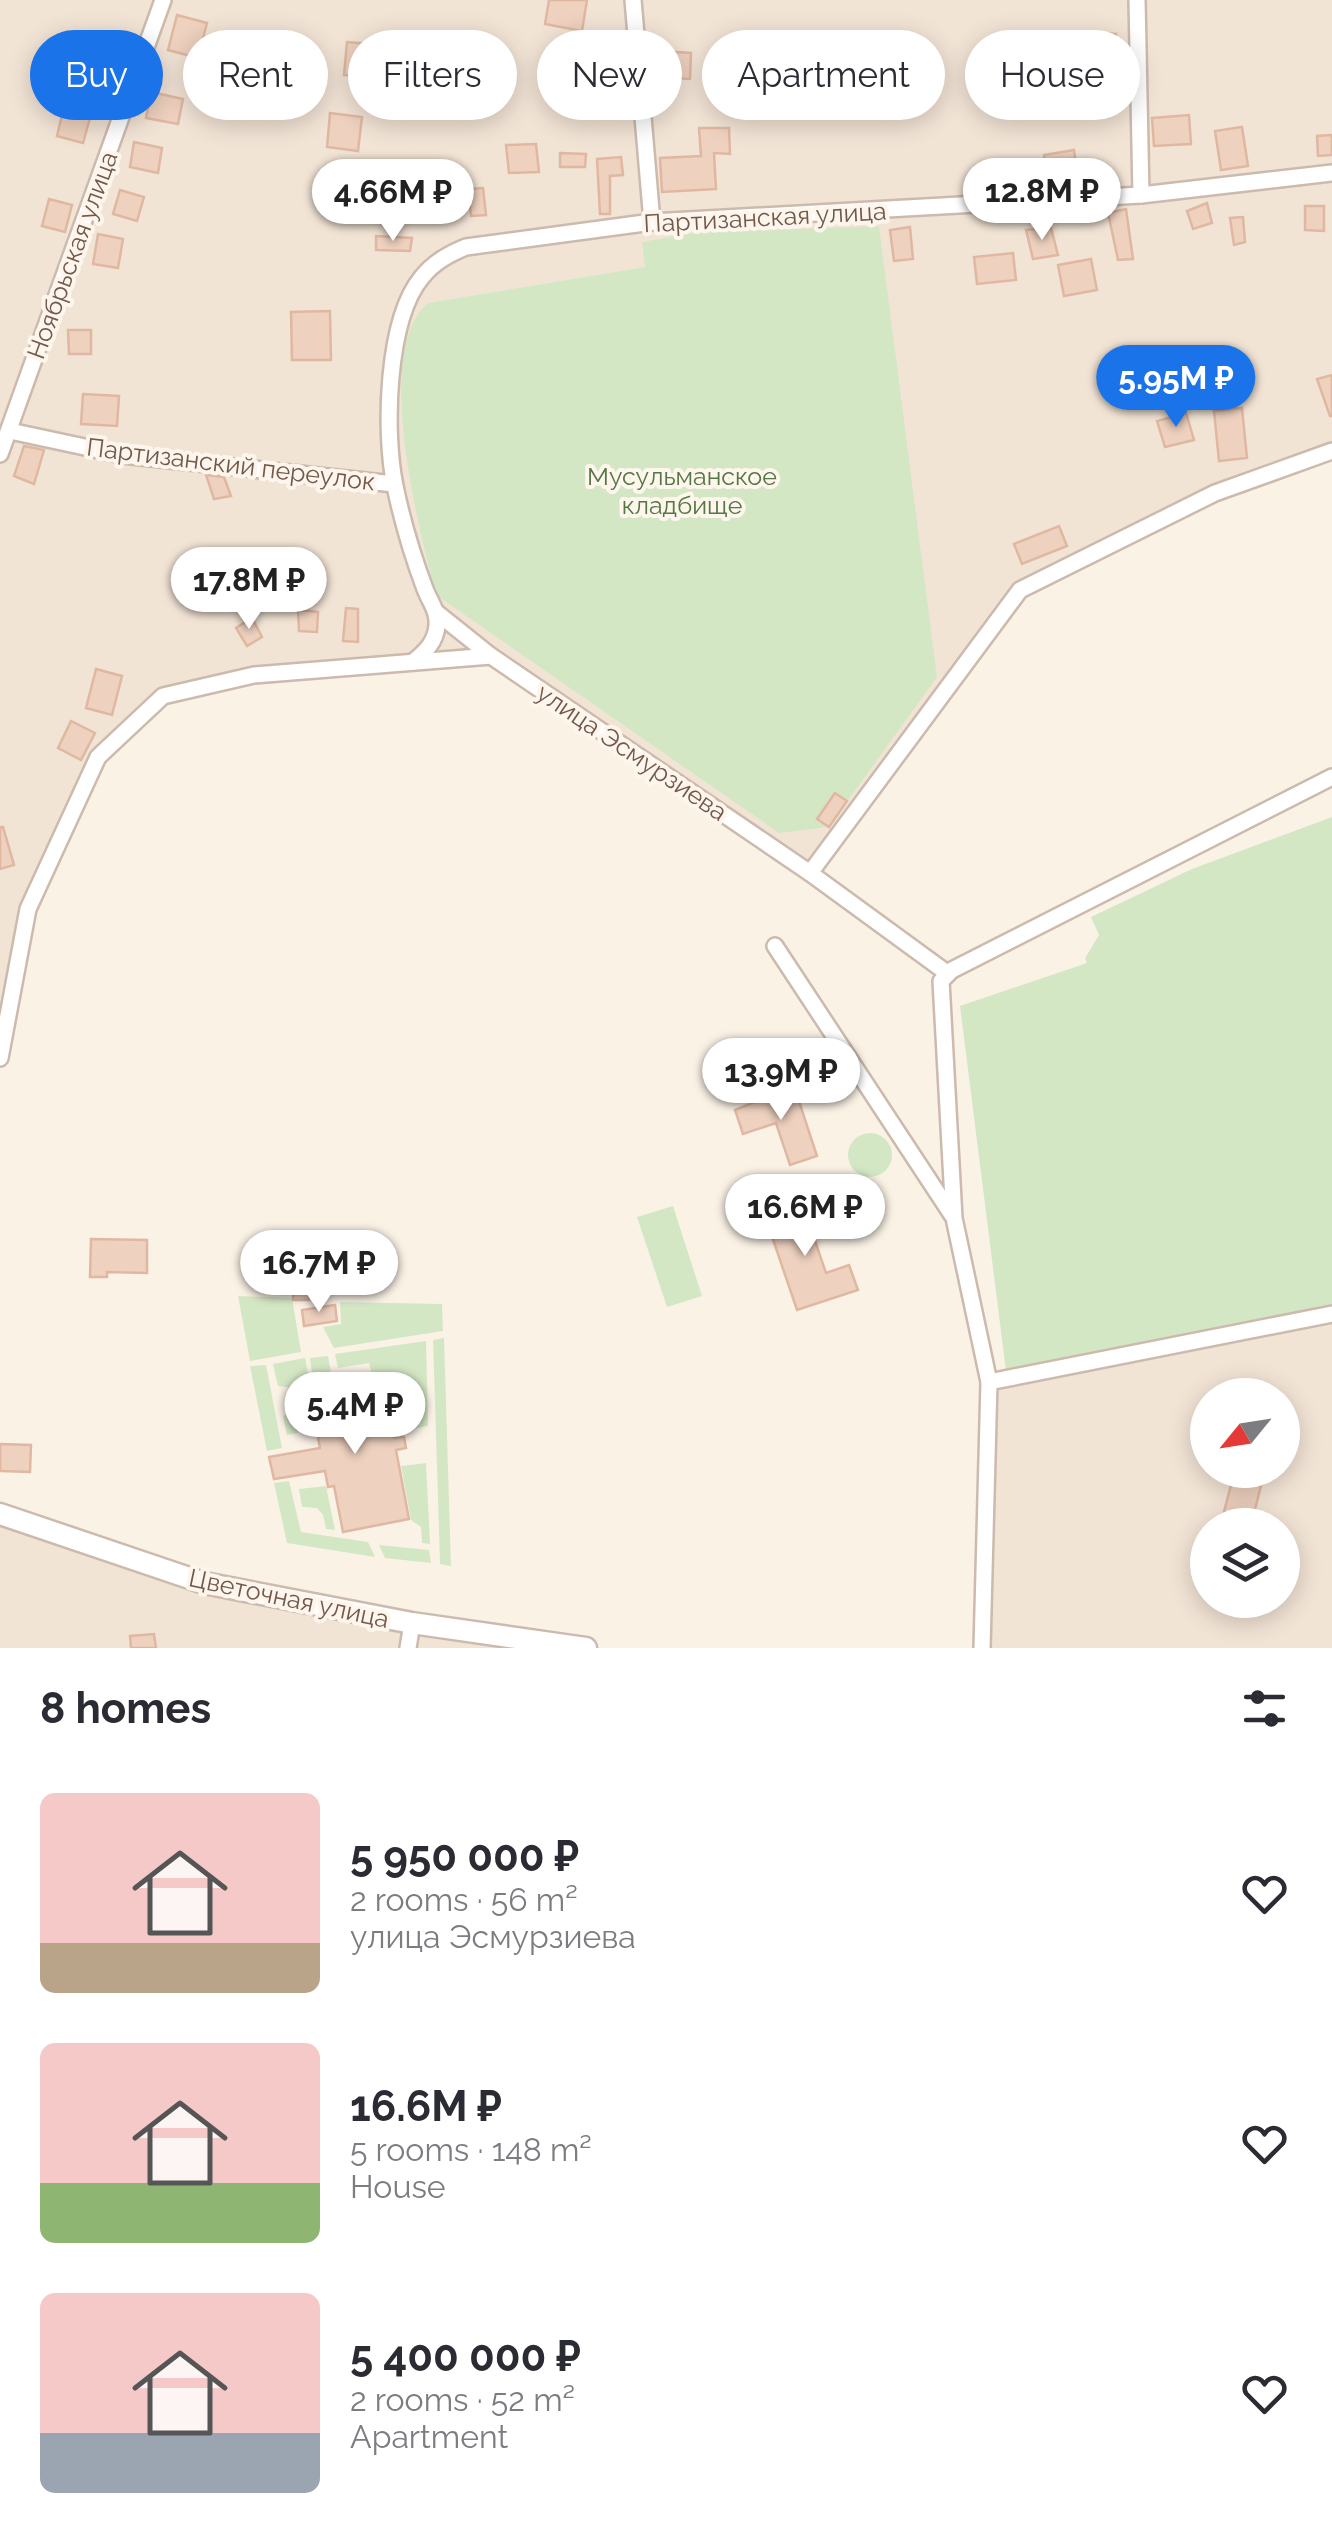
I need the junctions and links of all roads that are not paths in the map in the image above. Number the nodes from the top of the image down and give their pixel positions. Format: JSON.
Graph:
{"nodes":[{"id":1,"x":164,"y":0,"type":"edge"},
{"id":2,"x":633,"y":0,"type":"edge"},
{"id":3,"x":1137,"y":0,"type":"edge"},
{"id":4,"x":1332,"y":173,"type":"edge"},
{"id":5,"x":1141,"y":194,"type":"junction"},
{"id":6,"x":652,"y":222,"type":"junction"},
{"id":7,"x":8,"y":412,"type":"edge"},
{"id":8,"x":10,"y":430,"type":"junction"},
{"id":9,"x":1332,"y":451,"type":"edge"},
{"id":10,"x":0,"y":454,"type":"edge"},
{"id":11,"x":394,"y":484,"type":"junction"},
{"id":12,"x":436,"y":612,"type":"junction"},
{"id":13,"x":491,"y":656,"type":"junction"},
{"id":14,"x":413,"y":662,"type":"junction"},
{"id":15,"x":1332,"y":776,"type":"edge"},
{"id":16,"x":810,"y":874,"type":"junction"},
{"id":17,"x":776,"y":946,"type":"dead end"},
{"id":18,"x":947,"y":973,"type":"junction"},
{"id":19,"x":0,"y":1058,"type":"edge"},
{"id":20,"x":954,"y":1218,"type":"junction"},
{"id":21,"x":1332,"y":1314,"type":"edge"},
{"id":22,"x":989,"y":1382,"type":"junction"},
{"id":23,"x":0,"y":1514,"type":"edge"},
{"id":24,"x":412,"y":1623,"type":"junction"},
{"id":25,"x":408,"y":1648,"type":"edge"},
{"id":26,"x":586,"y":1648,"type":"edge"},
{"id":27,"x":982,"y":1648,"type":"edge"}],
"edges":[{"from":1,"to":7,"type":"street","name":"Ноябрьская улица"},
{"from":2,"to":6,"type":"street"},
{"from":3,"to":5,"type":"street"},
{"from":4,"to":5,"type":"street","name":"Партизанская улица"},
{"from":5,"to":6,"type":"street","name":"Партизанская улица"},
{"from":6,"to":11,"type":"street","name":"Партизанская улица"},
{"from":7,"to":8,"type":"street","name":"Ноябрьская улица"},
{"from":8,"to":10,"type":"street","name":"Ноябрьская улица"},
{"from":8,"to":11,"type":"street","name":"Партизанский переулок"},
{"from":9,"to":16,"type":"street"},
{"from":11,"to":12,"type":"street","name":"Партизанская улица"},
{"from":12,"to":13,"type":"street","name":"улица Эсмурзиева"},
{"from":12,"to":14,"type":"street"},
{"from":13,"to":14,"type":"street"},
{"from":13,"to":16,"type":"street","name":"улица Эсмурзиева"},
{"from":14,"to":19,"type":"street"},
{"from":15,"to":18,"type":"street"},
{"from":16,"to":18,"type":"street","name":"улица Эсмурзиева"},
{"from":17,"to":20,"type":"street"},
{"from":18,"to":20,"type":"street"},
{"from":20,"to":22,"type":"street"},
{"from":21,"to":22,"type":"street"},
{"from":22,"to":27,"type":"street"},
{"from":23,"to":24,"type":"street","name":"Цветочная улица"},
{"from":24,"to":25,"type":"street"},
{"from":24,"to":26,"type":"street","name":"Цветочная улица"}]}
